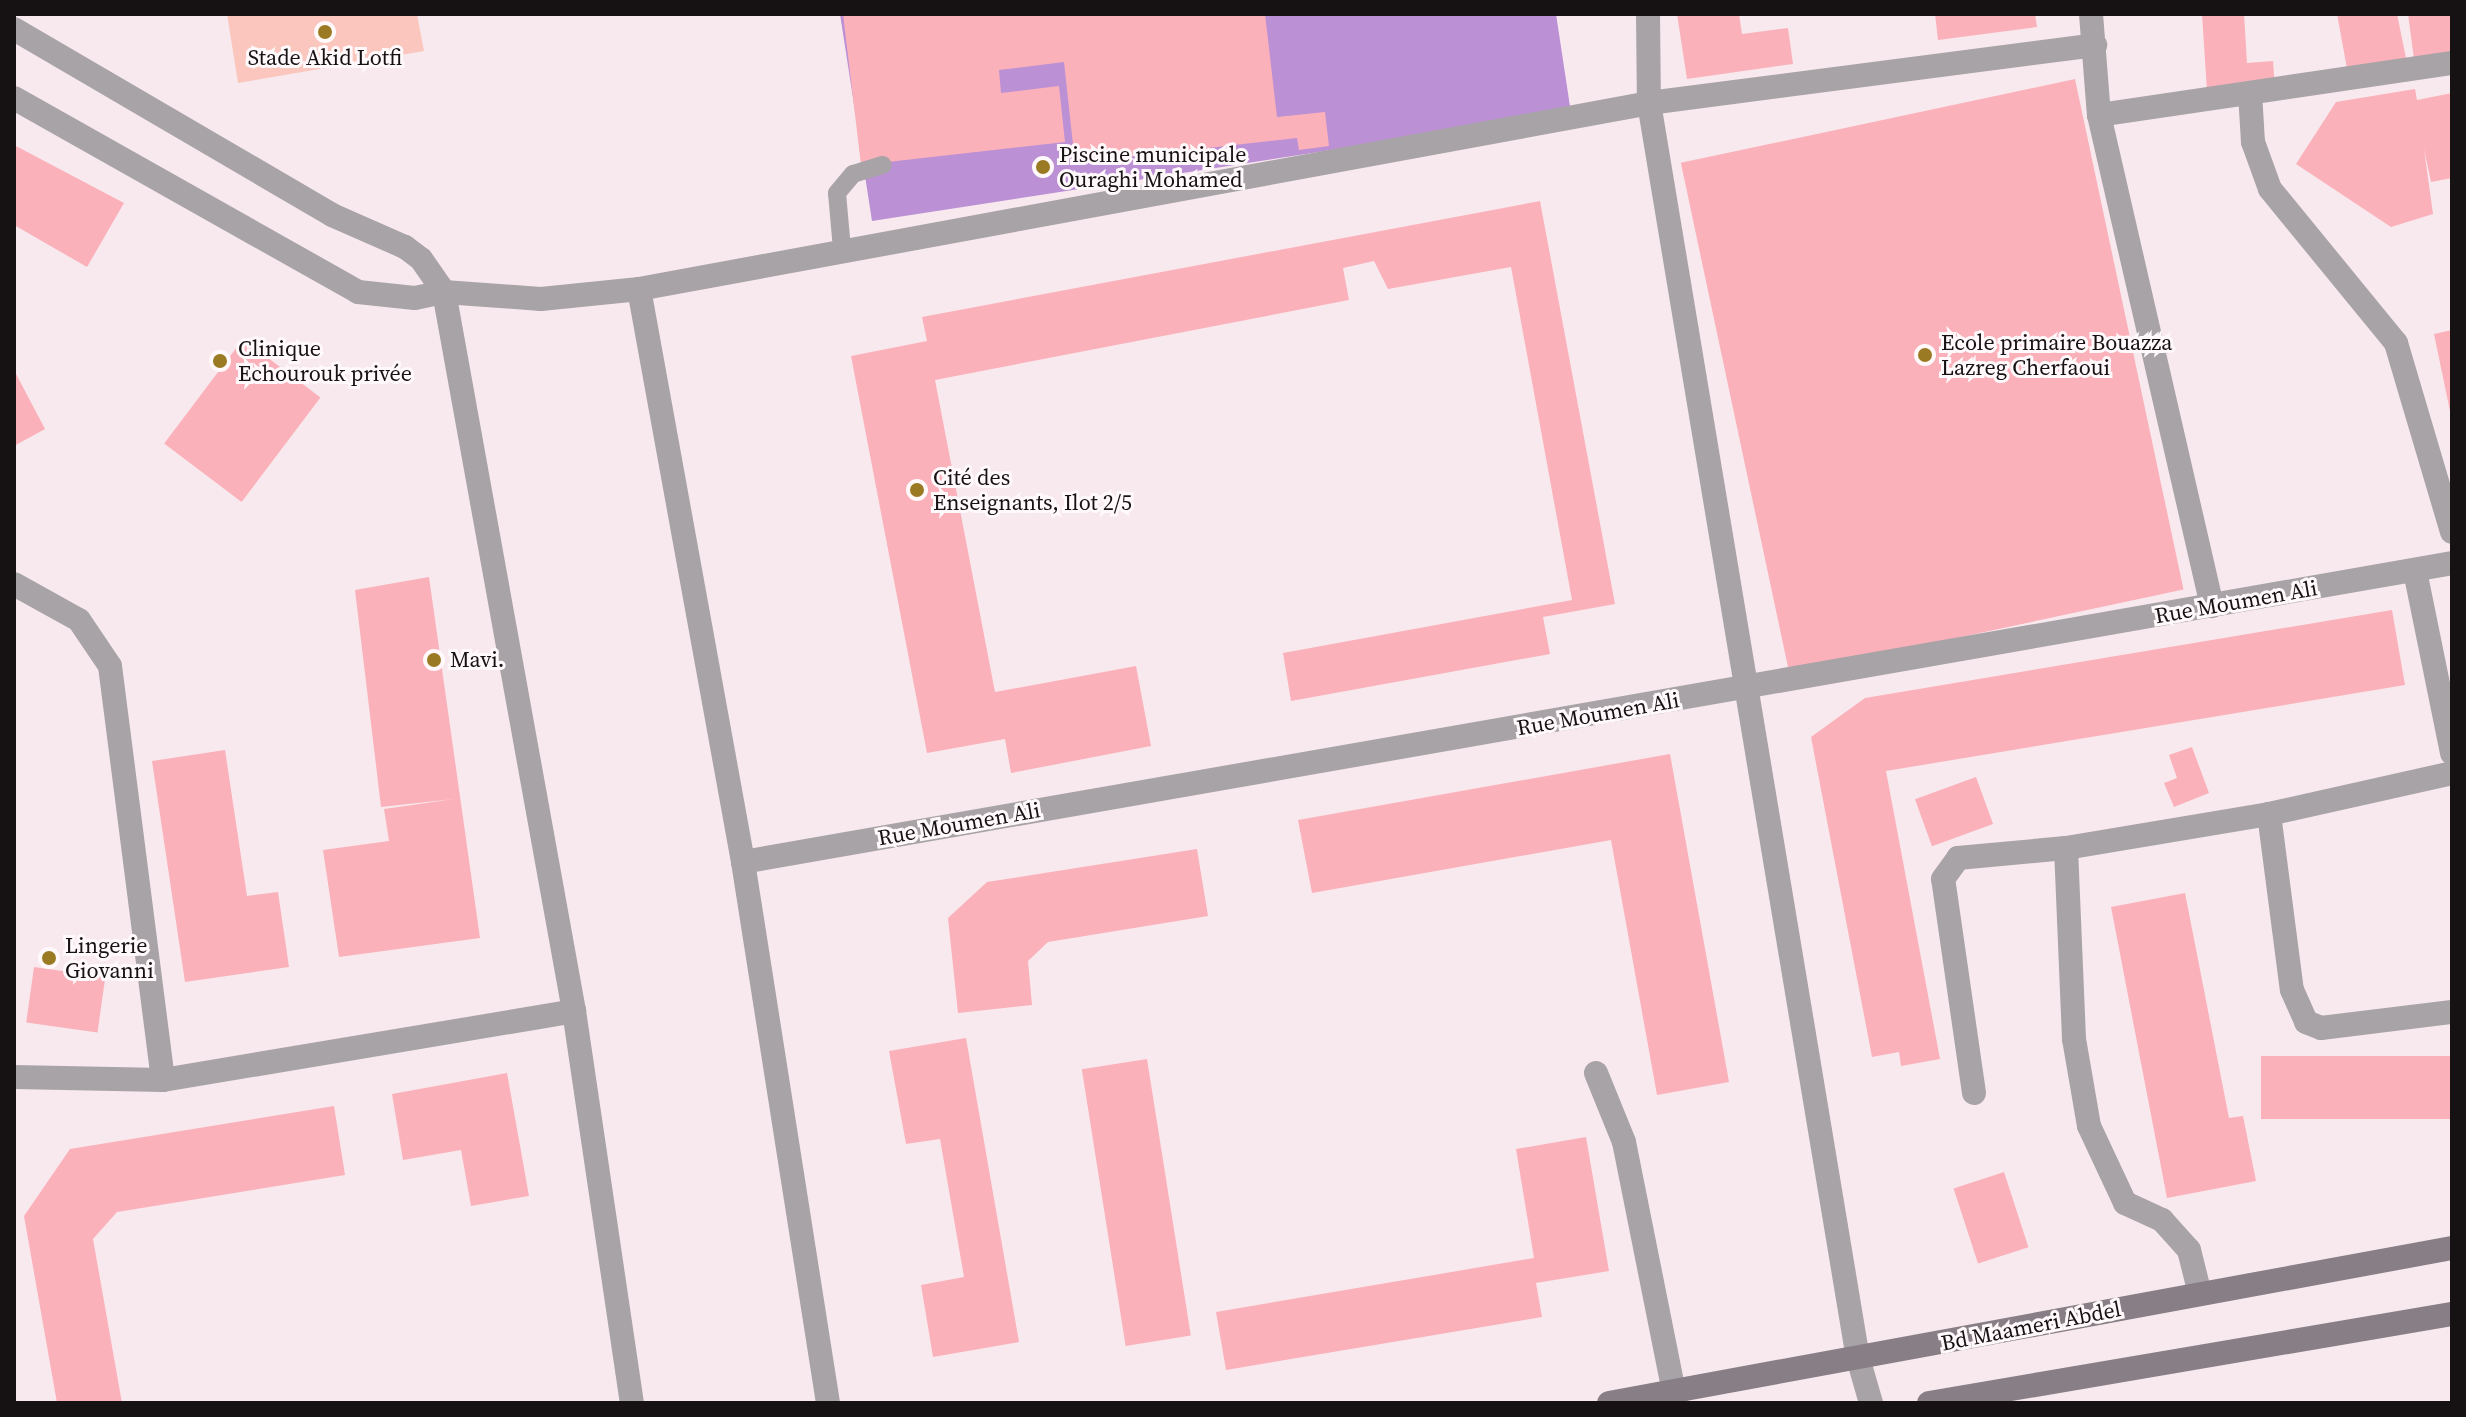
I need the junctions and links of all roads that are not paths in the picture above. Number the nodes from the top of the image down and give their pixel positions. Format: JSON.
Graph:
{"nodes":[{"id":1,"x":1648,"y":14,"type":"edge"},
{"id":2,"x":2091,"y":14,"type":"edge"},
{"id":3,"x":14,"y":29,"type":"edge"},
{"id":4,"x":2095,"y":45,"type":"junction"},
{"id":5,"x":2452,"y":63,"type":"edge"},
{"id":6,"x":2250,"y":93,"type":"junction"},
{"id":7,"x":14,"y":98,"type":"edge"},
{"id":8,"x":1649,"y":103,"type":"junction"},
{"id":9,"x":2099,"y":115,"type":"junction"},
{"id":10,"x":883,"y":165,"type":"dead end"},
{"id":11,"x":842,"y":249,"type":"junction"},
{"id":12,"x":639,"y":289,"type":"junction"},
{"id":13,"x":444,"y":292,"type":"junction"},
{"id":14,"x":2452,"y":532,"type":"edge"},
{"id":15,"x":2452,"y":563,"type":"edge"},
{"id":16,"x":2415,"y":571,"type":"junction"},
{"id":17,"x":14,"y":584,"type":"edge"},
{"id":18,"x":2212,"y":606,"type":"junction"},
{"id":19,"x":1745,"y":688,"type":"junction"},
{"id":20,"x":2452,"y":753,"type":"edge"},
{"id":21,"x":2452,"y":773,"type":"edge"},
{"id":22,"x":2269,"y":814,"type":"junction"},
{"id":23,"x":2066,"y":848,"type":"junction"},
{"id":24,"x":743,"y":862,"type":"junction"},
{"id":25,"x":574,"y":1011,"type":"junction"},
{"id":26,"x":2452,"y":1012,"type":"edge"},
{"id":27,"x":1596,"y":1073,"type":"dead end"},
{"id":28,"x":14,"y":1077,"type":"edge"},
{"id":29,"x":163,"y":1080,"type":"junction"},
{"id":30,"x":1974,"y":1093,"type":"dead end"},
{"id":31,"x":2452,"y":1248,"type":"edge"},
{"id":32,"x":2200,"y":1294,"type":"junction"},
{"id":33,"x":2452,"y":1314,"type":"edge"},
{"id":34,"x":1858,"y":1358,"type":"junction"},
{"id":35,"x":1674,"y":1398,"type":"edge"},
{"id":36,"x":632,"y":1403,"type":"edge"},
{"id":37,"x":828,"y":1403,"type":"edge"},
{"id":38,"x":1609,"y":1403,"type":"edge"},
{"id":39,"x":1871,"y":1403,"type":"edge"},
{"id":40,"x":1929,"y":1403,"type":"edge"}],
"edges":[{"from":1,"to":8,"type":"street"},
{"from":2,"to":4,"type":"street"},
{"from":3,"to":13,"type":"street"},
{"from":4,"to":8,"type":"street"},
{"from":4,"to":9,"type":"street"},
{"from":5,"to":6,"type":"street"},
{"from":6,"to":9,"type":"street"},
{"from":6,"to":14,"type":"street"},
{"from":7,"to":13,"type":"street"},
{"from":8,"to":11,"type":"street"},
{"from":8,"to":19,"type":"street"},
{"from":9,"to":18,"type":"street"},
{"from":10,"to":11,"type":"lane"},
{"from":11,"to":12,"type":"street"},
{"from":12,"to":13,"type":"street"},
{"from":12,"to":24,"type":"street"},
{"from":13,"to":25,"type":"street"},
{"from":15,"to":16,"type":"street","name":"Rue Moumen Ali"},
{"from":16,"to":18,"type":"street","name":"Rue Moumen Ali"},
{"from":16,"to":20,"type":"street"},
{"from":17,"to":29,"type":"street"},
{"from":18,"to":19,"type":"street","name":"Rue Moumen Ali"},
{"from":19,"to":24,"type":"street","name":"Rue Moumen Ali"},
{"from":19,"to":34,"type":"street"},
{"from":21,"to":22,"type":"street"},
{"from":22,"to":23,"type":"street"},
{"from":22,"to":26,"type":"street"},
{"from":23,"to":30,"type":"street"},
{"from":23,"to":32,"type":"street"},
{"from":24,"to":37,"type":"street"},
{"from":25,"to":29,"type":"street"},
{"from":25,"to":36,"type":"street"},
{"from":27,"to":35,"type":"street"},
{"from":28,"to":29,"type":"street"},
{"from":31,"to":32,"type":"main road","name":"Bd Maameri Abdel"},
{"from":32,"to":34,"type":"main road","name":"Bd Maameri Abdel"},
{"from":33,"to":40,"type":"main road"},
{"from":34,"to":35,"type":"main road","name":"Bd Maameri Abdel"},
{"from":34,"to":39,"type":"street"},
{"from":35,"to":38,"type":"main road","name":"Bd Maameri Abdel"}]}
